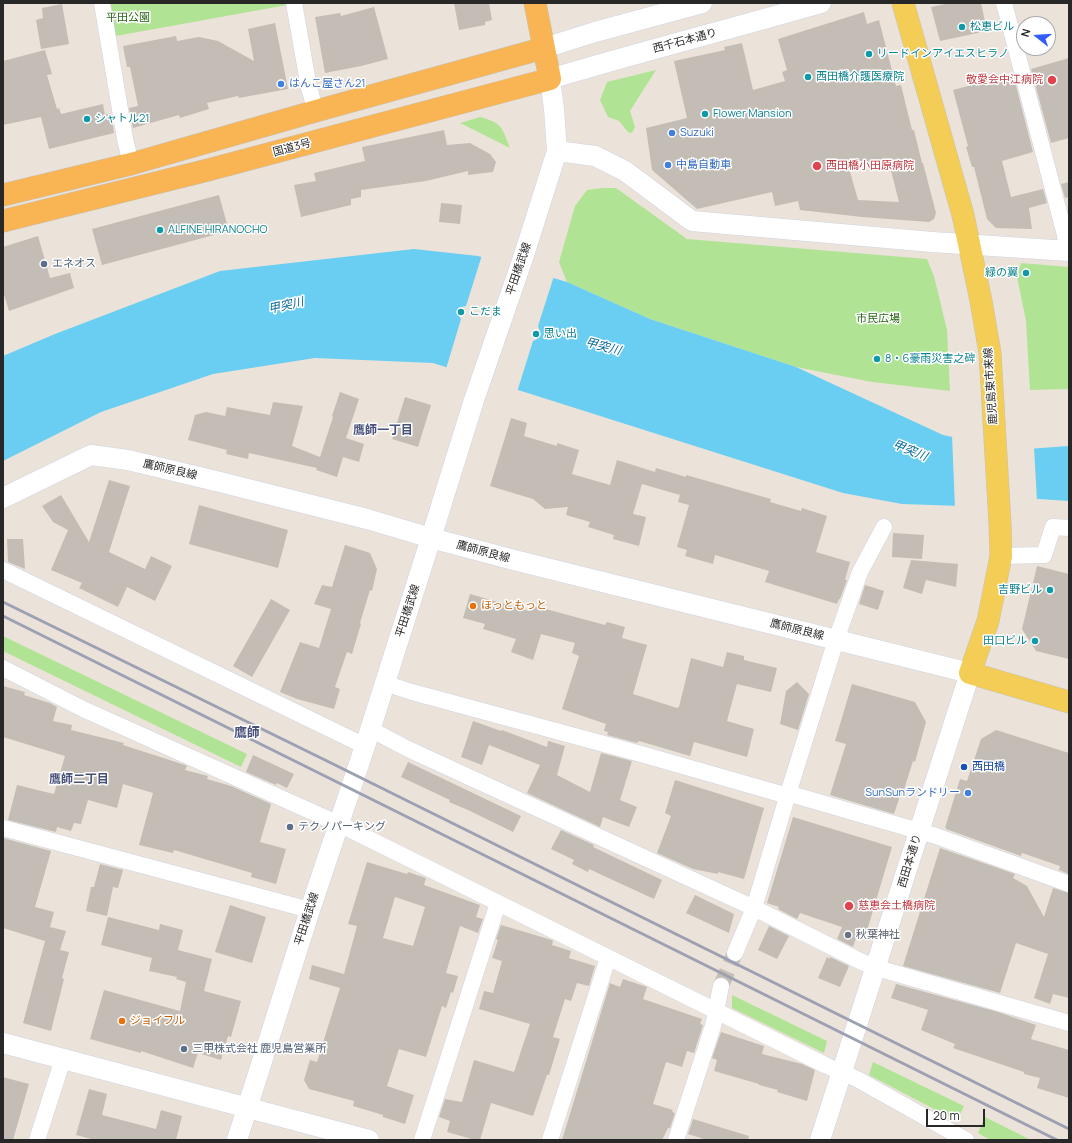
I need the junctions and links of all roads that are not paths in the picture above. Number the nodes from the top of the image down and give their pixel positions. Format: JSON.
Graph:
{"nodes":[{"id":1,"x":102,"y":3,"type":"edge"},
{"id":2,"x":294,"y":3,"type":"edge"},
{"id":3,"x":534,"y":3,"type":"edge"},
{"id":4,"x":702,"y":3,"type":"edge"},
{"id":5,"x":821,"y":3,"type":"edge"},
{"id":6,"x":903,"y":3,"type":"edge"},
{"id":7,"x":1004,"y":3,"type":"edge"},
{"id":8,"x":544,"y":48,"type":"junction"},
{"id":9,"x":550,"y":79,"type":"junction"},
{"id":10,"x":316,"y":111,"type":"junction"},
{"id":11,"x":557,"y":151,"type":"junction"},
{"id":12,"x":132,"y":164,"type":"junction"},
{"id":13,"x":3,"y":195,"type":"edge"},
{"id":14,"x":3,"y":221,"type":"edge"},
{"id":15,"x":969,"y":245,"type":"junction"},
{"id":16,"x":1068,"y":251,"type":"edge"},
{"id":17,"x":3,"y":498,"type":"edge"},
{"id":18,"x":884,"y":527,"type":"dead end"},
{"id":19,"x":1069,"y":528,"type":"edge"},
{"id":20,"x":431,"y":538,"type":"junction"},
{"id":21,"x":1001,"y":556,"type":"junction"},
{"id":22,"x":3,"y":570,"type":"edge"},
{"id":23,"x":836,"y":640,"type":"junction"},
{"id":24,"x":3,"y":668,"type":"edge"},
{"id":25,"x":970,"y":673,"type":"junction"},
{"id":26,"x":384,"y":683,"type":"junction"},
{"id":27,"x":1069,"y":702,"type":"edge"},
{"id":28,"x":367,"y":737,"type":"junction"},
{"id":29,"x":788,"y":794,"type":"junction"},
{"id":30,"x":339,"y":824,"type":"junction"},
{"id":31,"x":3,"y":828,"type":"edge"},
{"id":32,"x":919,"y":831,"type":"junction"},
{"id":33,"x":1069,"y":884,"type":"edge"},
{"id":34,"x":498,"y":904,"type":"junction"},
{"id":35,"x":754,"y":908,"type":"junction"},
{"id":36,"x":310,"y":910,"type":"junction"},
{"id":37,"x":735,"y":953,"type":"tunnel mouth"},
{"id":38,"x":608,"y":958,"type":"junction"},
{"id":39,"x":876,"y":968,"type":"junction"},
{"id":40,"x":721,"y":986,"type":"tunnel mouth"},
{"id":41,"x":716,"y":1010,"type":"junction"},
{"id":42,"x":1069,"y":1023,"type":"edge"},
{"id":43,"x":3,"y":1043,"type":"edge"},
{"id":44,"x":63,"y":1059,"type":"junction"},
{"id":45,"x":841,"y":1072,"type":"junction"},
{"id":46,"x":248,"y":1107,"type":"junction"},
{"id":47,"x":37,"y":1140,"type":"edge"},
{"id":48,"x":237,"y":1140,"type":"edge"},
{"id":49,"x":369,"y":1140,"type":"edge"},
{"id":50,"x":422,"y":1140,"type":"edge"},
{"id":51,"x":550,"y":1140,"type":"edge"},
{"id":52,"x":676,"y":1140,"type":"edge"},
{"id":53,"x":820,"y":1140,"type":"edge"},
{"id":54,"x":966,"y":1140,"type":"edge"}],
"edges":[{"from":1,"to":12,"type":"street"},
{"from":2,"to":10,"type":"street"},
{"from":3,"to":8,"type":"highway"},
{"from":4,"to":8,"type":"street"},
{"from":5,"to":9,"type":"street","name":"西千石本通り"},
{"from":6,"to":15,"type":"main road","name":"鹿児島東市来線"},
{"from":7,"to":16,"type":"street"},
{"from":8,"to":9,"type":"highway"},
{"from":8,"to":10,"type":"highway"},
{"from":9,"to":11,"type":"street","name":"平田橋武線"},
{"from":9,"to":14,"type":"highway","name":"国道3号"},
{"from":10,"to":12,"type":"highway"},
{"from":11,"to":15,"type":"street"},
{"from":11,"to":20,"type":"street","name":"平田橋武線"},
{"from":12,"to":13,"type":"highway"},
{"from":15,"to":16,"type":"street"},
{"from":15,"to":21,"type":"main road","name":"鹿児島東市来線"},
{"from":17,"to":20,"type":"street","name":"鷹師原良線"},
{"from":18,"to":23,"type":"street"},
{"from":19,"to":21,"type":"street"},
{"from":20,"to":23,"type":"street","name":"鷹師原良線"},
{"from":20,"to":26,"type":"street","name":"平田橋武線"},
{"from":21,"to":25,"type":"main road","name":"鹿児島東市来線"},
{"from":22,"to":28,"type":"street"},
{"from":23,"to":25,"type":"street","name":"鷹師原良線"},
{"from":23,"to":29,"type":"street"},
{"from":24,"to":30,"type":"street"},
{"from":25,"to":27,"type":"main road"},
{"from":25,"to":32,"type":"street","name":"西田本通り"},
{"from":26,"to":28,"type":"street","name":"平田橋武線"},
{"from":26,"to":29,"type":"street"},
{"from":28,"to":30,"type":"street","name":"平田橋武線"},
{"from":28,"to":35,"type":"street"},
{"from":29,"to":32,"type":"street"},
{"from":29,"to":35,"type":"street"},
{"from":30,"to":34,"type":"street"},
{"from":30,"to":36,"type":"street","name":"平田橋武線"},
{"from":31,"to":36,"type":"street"},
{"from":32,"to":33,"type":"street"},
{"from":32,"to":39,"type":"street","name":"西田本通り"},
{"from":34,"to":38,"type":"street"},
{"from":34,"to":50,"type":"street"},
{"from":35,"to":37,"type":"street"},
{"from":35,"to":39,"type":"street"},
{"from":36,"to":46,"type":"street","name":"平田橋武線"},
{"from":38,"to":41,"type":"street"},
{"from":38,"to":51,"type":"street"},
{"from":39,"to":42,"type":"street"},
{"from":39,"to":45,"type":"street","name":"西田本通り"},
{"from":40,"to":41,"type":"street"},
{"from":41,"to":45,"type":"street"},
{"from":41,"to":52,"type":"street"},
{"from":43,"to":44,"type":"street"},
{"from":44,"to":46,"type":"street"},
{"from":44,"to":47,"type":"street"},
{"from":45,"to":53,"type":"street","name":"西田本通り"},
{"from":45,"to":54,"type":"street"},
{"from":46,"to":48,"type":"street","name":"平田橋武線"},
{"from":46,"to":49,"type":"street"}]}
